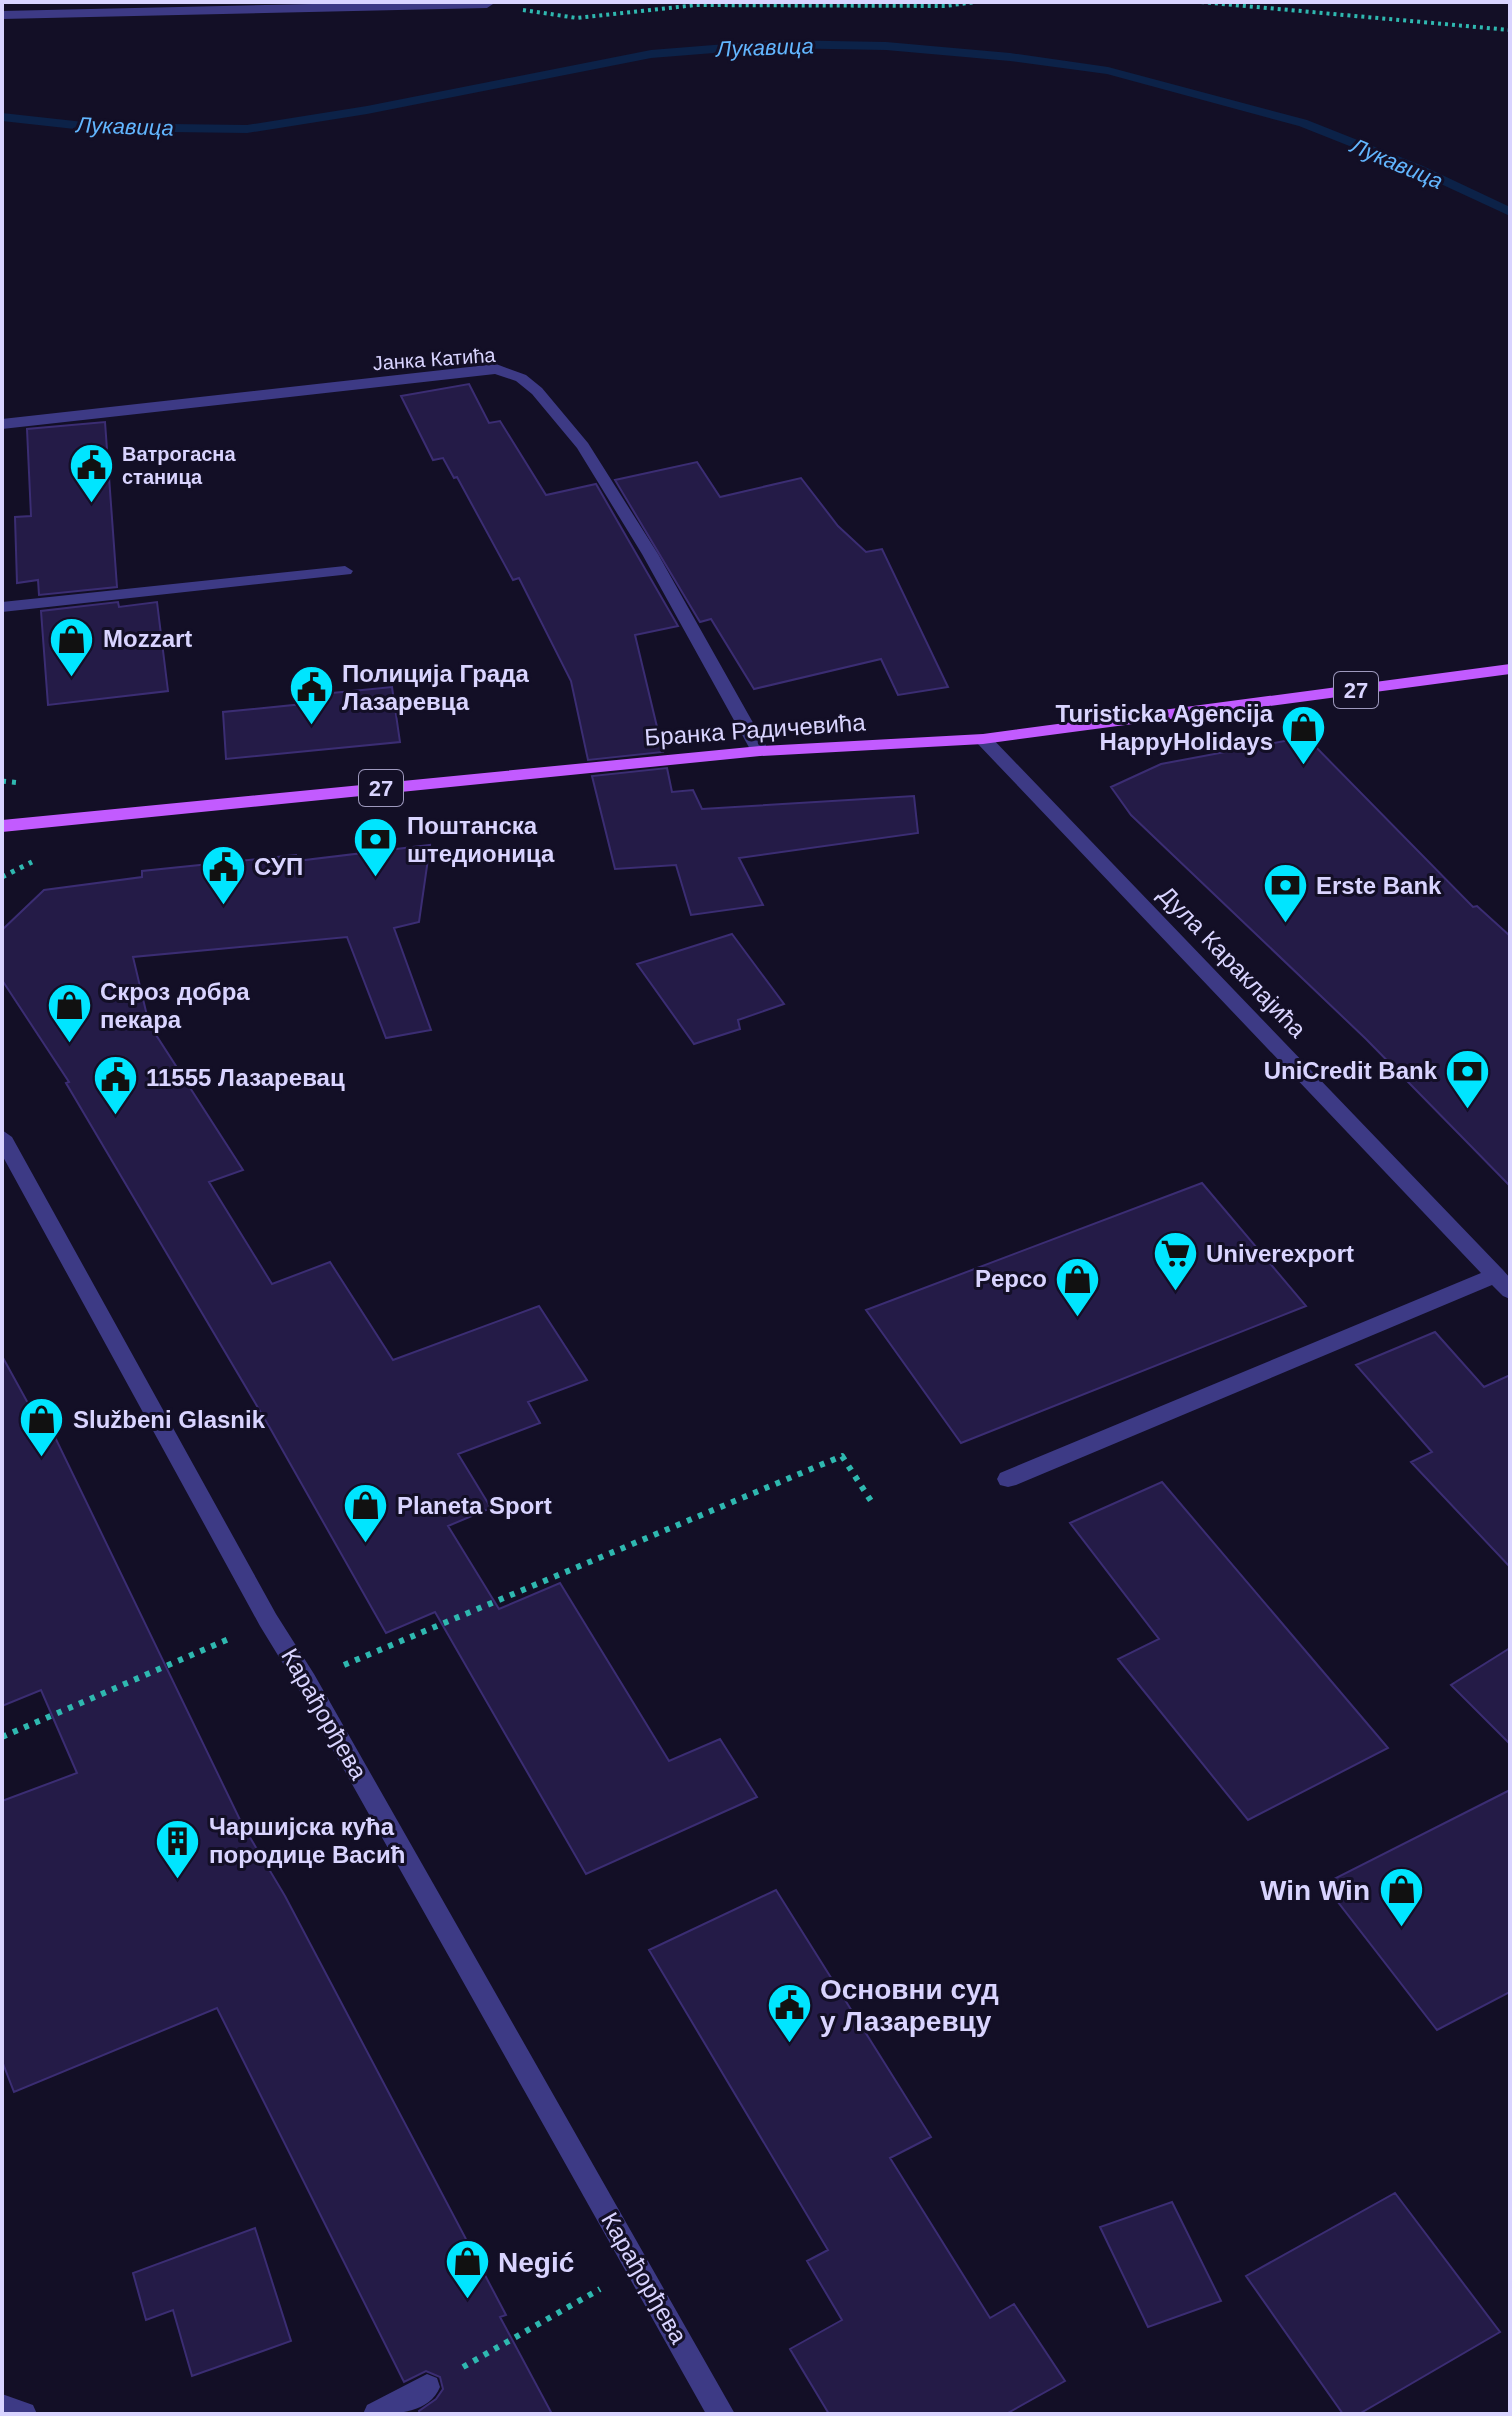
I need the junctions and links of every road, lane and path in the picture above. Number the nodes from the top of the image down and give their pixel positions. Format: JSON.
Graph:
{"nodes":[{"id":1,"x":933,"y":2,"type":"edge"},
{"id":2,"x":976,"y":2,"type":"edge"},
{"id":3,"x":1201,"y":2,"type":"edge"},
{"id":4,"x":487,"y":4,"type":"joint"},
{"id":5,"x":945,"y":6,"type":"junction"},
{"id":6,"x":2,"y":15,"type":"edge"},
{"id":7,"x":1510,"y":30,"type":"edge"},
{"id":8,"x":2,"y":424,"type":"edge"},
{"id":9,"x":345,"y":571,"type":"dead end"},
{"id":10,"x":2,"y":607,"type":"edge"},
{"id":11,"x":1510,"y":669,"type":"edge"},
{"id":12,"x":983,"y":739,"type":"junction"},
{"id":13,"x":760,"y":751,"type":"junction"},
{"id":14,"x":2,"y":826,"type":"edge"},
{"id":15,"x":40,"y":858,"type":"dead end"},
{"id":16,"x":2,"y":877,"type":"edge"},
{"id":17,"x":2,"y":1137,"type":"edge"},
{"id":18,"x":1503,"y":1283,"type":"edge"},
{"id":19,"x":1008,"y":1479,"type":"dead end"},
{"id":20,"x":871,"y":1501,"type":"dead end"},
{"id":21,"x":268,"y":1620,"type":"junction"},
{"id":22,"x":306,"y":1681,"type":"junction"},
{"id":23,"x":2,"y":1737,"type":"edge"},
{"id":24,"x":638,"y":2268,"type":"junction"},
{"id":25,"x":427,"y":2387,"type":"joint"},
{"id":26,"x":2,"y":2407,"type":"edge"},
{"id":27,"x":23,"y":2414,"type":"edge"},
{"id":28,"x":377,"y":2414,"type":"edge"},
{"id":29,"x":721,"y":2414,"type":"edge"}],
"edges":[{"from":1,"to":5,"type":"path"},
{"from":2,"to":5,"type":"path"},
{"from":3,"to":7,"type":"path"},
{"from":4,"to":5,"type":"path"},
{"from":4,"to":6,"type":"street"},
{"from":8,"to":13,"type":"street","name":"Јанка Катића"},
{"from":9,"to":10,"type":"street"},
{"from":11,"to":12,"type":"main road","name":"Бранка Радичевића","number":"27"},
{"from":12,"to":13,"type":"main road","name":"Бранка Радичевића","number":"27"},
{"from":12,"to":18,"type":"street","name":"Дула Караклајића"},
{"from":13,"to":14,"type":"main road","name":"Бранка Радичевића","number":"27"},
{"from":15,"to":16,"type":"path"},
{"from":17,"to":21,"type":"street","name":"Карађорђева"},
{"from":18,"to":19,"type":"street"},
{"from":20,"to":22,"type":"path"},
{"from":21,"to":22,"type":"street","name":"Карађорђева"},
{"from":21,"to":23,"type":"path"},
{"from":22,"to":24,"type":"street","name":"Карађорђева"},
{"from":24,"to":25,"type":"path"},
{"from":24,"to":29,"type":"street","name":"Карађорђева"},
{"from":25,"to":28,"type":"street"},
{"from":26,"to":27,"type":"street"}]}
